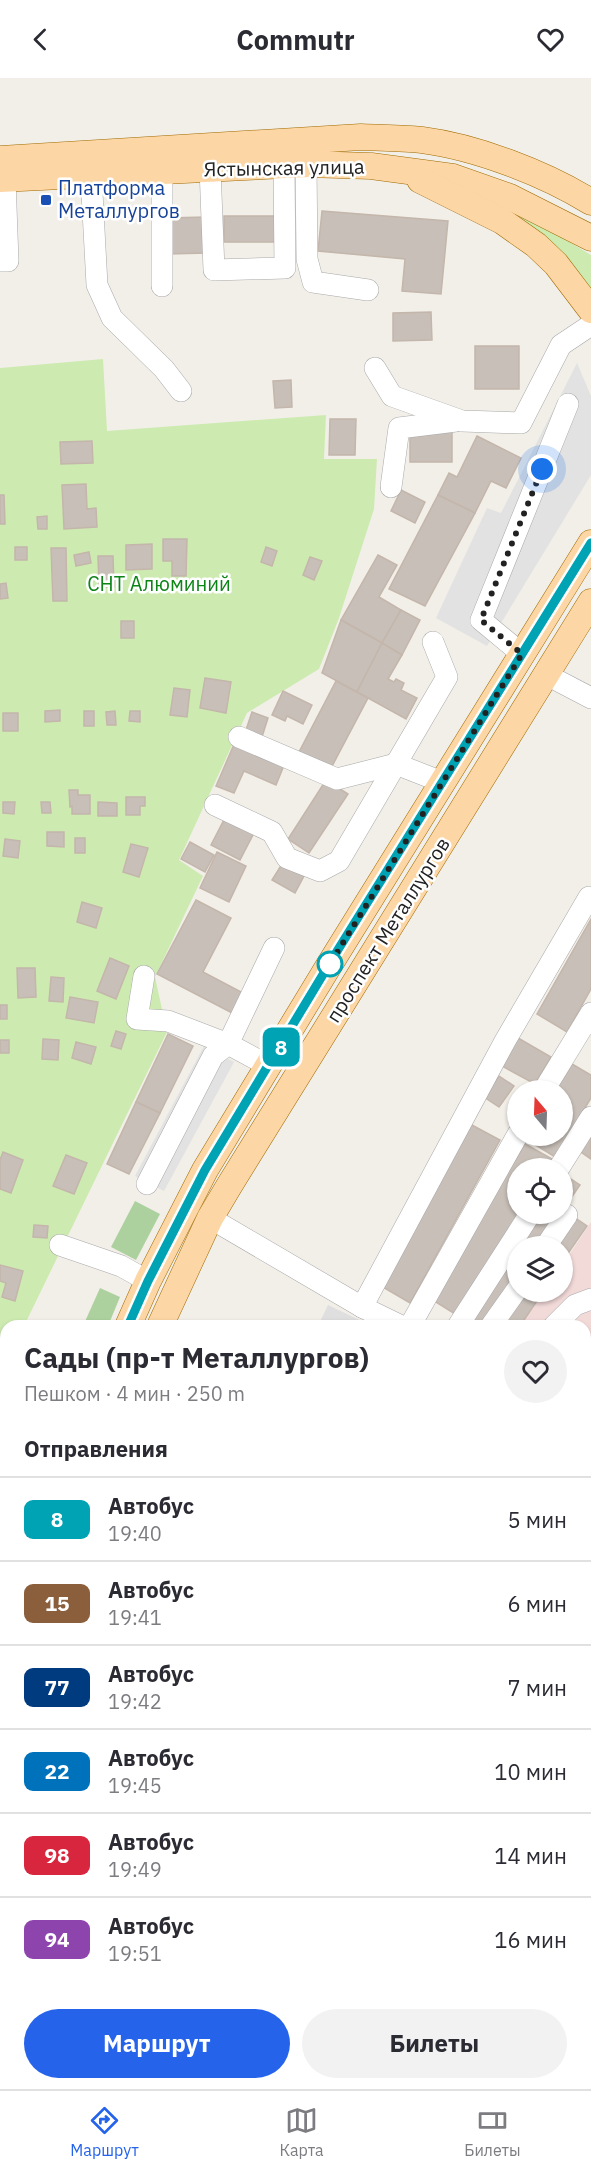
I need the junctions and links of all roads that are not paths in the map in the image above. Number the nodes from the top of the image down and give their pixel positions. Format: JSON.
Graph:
{"nodes":[{"id":1,"x":295,"y":164,"type":"junction"},
{"id":2,"x":371,"y":166,"type":"junction"},
{"id":3,"x":210,"y":168,"type":"junction"},
{"id":4,"x":162,"y":171,"type":"junction"},
{"id":5,"x":2,"y":172,"type":"edge"},
{"id":6,"x":91,"y":174,"type":"junction"},
{"id":7,"x":584,"y":196,"type":"edge"},
{"id":8,"x":591,"y":238,"type":"edge"},
{"id":9,"x":0,"y":261,"type":"edge"},
{"id":10,"x":162,"y":286,"type":"dead end"},
{"id":11,"x":368,"y":290,"type":"dead end"},
{"id":12,"x":591,"y":310,"type":"edge"},
{"id":13,"x":591,"y":325,"type":"edge"},
{"id":14,"x":375,"y":368,"type":"dead end"},
{"id":15,"x":182,"y":391,"type":"dead end"},
{"id":16,"x":568,"y":404,"type":"dead end"},
{"id":17,"x":462,"y":421,"type":"junction"},
{"id":18,"x":391,"y":487,"type":"dead end"},
{"id":19,"x":591,"y":543,"type":"edge"},
{"id":20,"x":590,"y":605,"type":"edge"},
{"id":21,"x":433,"y":642,"type":"dead end"},
{"id":22,"x":522,"y":654,"type":"junction"},
{"id":23,"x":547,"y":675,"type":"junction"},
{"id":24,"x":591,"y":698,"type":"edge"},
{"id":25,"x":239,"y":737,"type":"dead end"},
{"id":26,"x":396,"y":764,"type":"junction"},
{"id":27,"x":442,"y":782,"type":"junction"},
{"id":28,"x":215,"y":805,"type":"dead end"},
{"id":29,"x":591,"y":898,"type":"edge"},
{"id":30,"x":274,"y":948,"type":"dead end"},
{"id":31,"x":144,"y":976,"type":"dead end"},
{"id":32,"x":591,"y":1012,"type":"edge"},
{"id":33,"x":228,"y":1044,"type":"junction"},
{"id":34,"x":269,"y":1066,"type":"junction"},
{"id":35,"x":550,"y":1080,"type":"edge"},
{"id":36,"x":591,"y":1117,"type":"edge"},
{"id":37,"x":511,"y":1146,"type":"edge"},
{"id":38,"x":565,"y":1158,"type":"edge"},
{"id":39,"x":147,"y":1184,"type":"dead end"},
{"id":40,"x":210,"y":1218,"type":"junction"},
{"id":41,"x":524,"y":1224,"type":"edge"},
{"id":42,"x":60,"y":1245,"type":"dead end"},
{"id":43,"x":148,"y":1281,"type":"junction"},
{"id":44,"x":591,"y":1299,"type":"edge"},
{"id":45,"x":508,"y":1302,"type":"edge"},
{"id":46,"x":371,"y":1316,"type":"edge"},
{"id":47,"x":131,"y":1320,"type":"edge"},
{"id":48,"x":163,"y":1320,"type":"edge"},
{"id":49,"x":413,"y":1320,"type":"edge"},
{"id":50,"x":462,"y":1320,"type":"edge"},
{"id":51,"x":495,"y":1320,"type":"edge"},
{"id":52,"x":560,"y":1320,"type":"edge"}],
"edges":[{"from":1,"to":2,"type":"main road","name":"Ястынская улица"},
{"from":1,"to":3,"type":"main road","name":"Ястынская улица"},
{"from":1,"to":3,"type":"lane"},
{"from":1,"to":11,"type":"lane"},
{"from":2,"to":8,"type":"main road","name":"Ястынская улица"},
{"from":2,"to":12,"type":"main road"},
{"from":3,"to":4,"type":"main road","name":"Ястынская улица"},
{"from":4,"to":6,"type":"main road","name":"Ястынская улица"},
{"from":4,"to":10,"type":"lane"},
{"from":5,"to":6,"type":"main road","name":"Ястынская улица"},
{"from":5,"to":7,"type":"main road","name":"Ястынская улица"},
{"from":5,"to":9,"type":"lane"},
{"from":6,"to":15,"type":"lane"},
{"from":13,"to":17,"type":"lane"},
{"from":14,"to":17,"type":"lane"},
{"from":16,"to":22,"type":"lane"},
{"from":17,"to":18,"type":"lane"},
{"from":19,"to":22,"type":"main road","name":"проспект Металлургов"},
{"from":20,"to":23,"type":"main road","name":"проспект Металлургов"},
{"from":21,"to":26,"type":"lane"},
{"from":22,"to":27,"type":"main road","name":"проспект Металлургов"},
{"from":23,"to":24,"type":"lane"},
{"from":23,"to":40,"type":"main road","name":"проспект Металлургов"},
{"from":25,"to":26,"type":"lane"},
{"from":26,"to":27,"type":"lane"},
{"from":26,"to":28,"type":"lane"},
{"from":27,"to":34,"type":"main road","name":"проспект Металлургов"},
{"from":29,"to":46,"type":"lane"},
{"from":30,"to":33,"type":"lane"},
{"from":31,"to":33,"type":"lane"},
{"from":32,"to":35,"type":"lane"},
{"from":33,"to":34,"type":"lane"},
{"from":33,"to":39,"type":"lane"},
{"from":34,"to":43,"type":"main road","name":"проспект Металлургов"},
{"from":36,"to":38,"type":"lane"},
{"from":37,"to":49,"type":"lane"},
{"from":40,"to":46,"type":"lane"},
{"from":40,"to":48,"type":"main road","name":"проспект Металлургов"},
{"from":41,"to":50,"type":"lane"},
{"from":42,"to":43,"type":"lane"},
{"from":43,"to":47,"type":"main road","name":"проспект Металлургов"},
{"from":44,"to":52,"type":"lane"},
{"from":45,"to":51,"type":"lane"}]}
